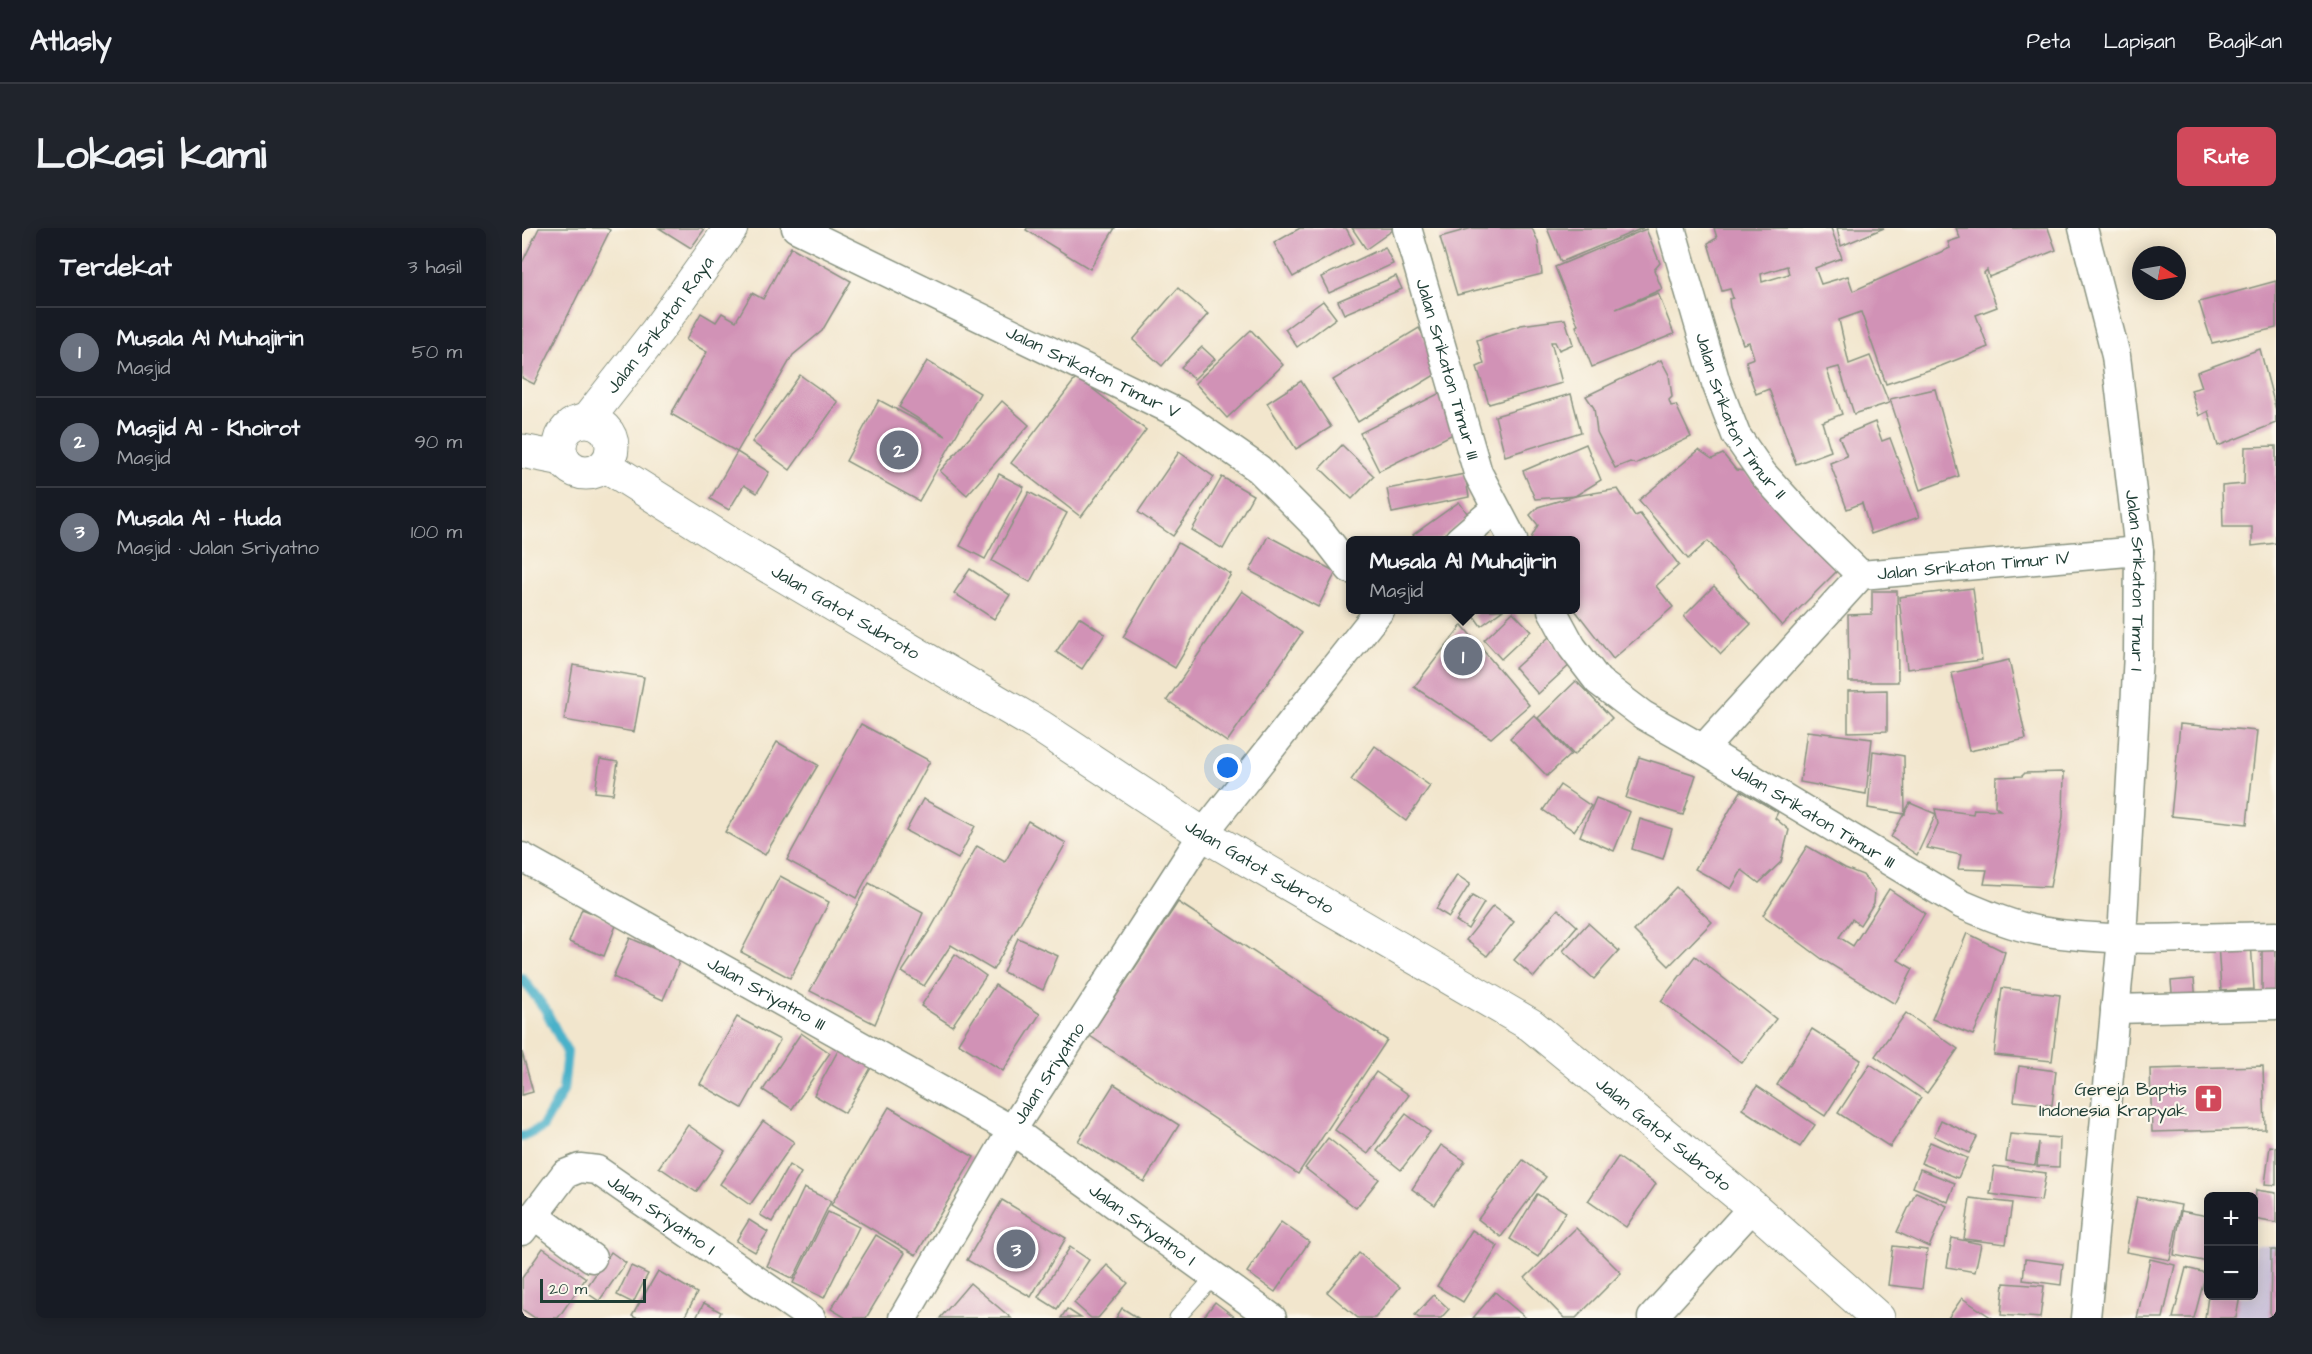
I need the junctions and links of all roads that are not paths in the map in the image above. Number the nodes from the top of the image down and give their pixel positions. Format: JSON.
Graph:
{"nodes":[{"id":1,"x":731,"y":228,"type":"edge"},
{"id":2,"x":796,"y":228,"type":"edge"},
{"id":3,"x":1407,"y":228,"type":"edge"},
{"id":4,"x":1671,"y":228,"type":"edge"},
{"id":5,"x":2083,"y":228,"type":"edge"},
{"id":6,"x":587,"y":420,"type":"junction"},
{"id":7,"x":522,"y":451,"type":"edge"},
{"id":8,"x":563,"y":459,"type":"junction"},
{"id":9,"x":605,"y":465,"type":"junction"},
{"id":10,"x":1495,"y":509,"type":"junction"},
{"id":11,"x":1464,"y":536,"type":"edge"},
{"id":12,"x":1511,"y":536,"type":"edge"},
{"id":13,"x":2139,"y":551,"type":"junction"},
{"id":14,"x":1346,"y":564,"type":"edge"},
{"id":15,"x":1861,"y":575,"type":"junction"},
{"id":16,"x":1376,"y":614,"type":"edge"},
{"id":17,"x":1555,"y":614,"type":"edge"},
{"id":18,"x":1703,"y":749,"type":"junction"},
{"id":19,"x":1203,"y":834,"type":"junction"},
{"id":20,"x":522,"y":857,"type":"edge"},
{"id":21,"x":2276,"y":936,"type":"edge"},
{"id":22,"x":2122,"y":938,"type":"junction"},
{"id":23,"x":2276,"y":1005,"type":"edge"},
{"id":24,"x":2115,"y":1009,"type":"junction"},
{"id":25,"x":1012,"y":1130,"type":"junction"},
{"id":26,"x":1753,"y":1207,"type":"junction"},
{"id":27,"x":528,"y":1223,"type":"edge"},
{"id":28,"x":592,"y":1258,"type":"dead end"},
{"id":29,"x":1214,"y":1277,"type":"junction"},
{"id":30,"x":811,"y":1318,"type":"edge"},
{"id":31,"x":903,"y":1318,"type":"edge"},
{"id":32,"x":1177,"y":1318,"type":"edge"},
{"id":33,"x":1272,"y":1318,"type":"edge"},
{"id":34,"x":1652,"y":1318,"type":"edge"},
{"id":35,"x":1878,"y":1318,"type":"edge"},
{"id":36,"x":2086,"y":1318,"type":"edge"}],
"edges":[{"from":1,"to":6,"type":"street","name":"Jalan Srikaton Raya"},
{"from":2,"to":14,"type":"street","name":"Jalan Srikaton Timur V"},
{"from":3,"to":10,"type":"street","name":"Jalan Srikaton Timur III"},
{"from":4,"to":15,"type":"street","name":"Jalan Srikaton Timur II"},
{"from":5,"to":13,"type":"street","name":"Jalan Srikaton Timur I"},
{"from":6,"to":8,"type":"street"},
{"from":6,"to":9,"type":"street"},
{"from":7,"to":8,"type":"street"},
{"from":8,"to":9,"type":"street"},
{"from":9,"to":19,"type":"street","name":"Jalan Gatot Subroto"},
{"from":10,"to":11,"type":"street"},
{"from":10,"to":12,"type":"street","name":"Jalan Srikaton Timur III"},
{"from":13,"to":15,"type":"street","name":"Jalan Srikaton Timur IV"},
{"from":13,"to":22,"type":"street","name":"Jalan Srikaton Timur I"},
{"from":15,"to":18,"type":"street","name":"Jalan Srikaton Timur IV"},
{"from":16,"to":19,"type":"street"},
{"from":17,"to":18,"type":"street","name":"Jalan Srikaton Timur III"},
{"from":18,"to":22,"type":"street","name":"Jalan Srikaton Timur III"},
{"from":19,"to":25,"type":"street","name":"Jalan Sriyatno"},
{"from":19,"to":26,"type":"street","name":"Jalan Gatot Subroto"},
{"from":20,"to":25,"type":"street","name":"Jalan Sriyatno III"},
{"from":21,"to":22,"type":"street"},
{"from":22,"to":24,"type":"street","name":"Jalan Srikaton Timur I"},
{"from":23,"to":24,"type":"street"},
{"from":24,"to":36,"type":"street","name":"Jalan Srikaton Timur I"},
{"from":25,"to":29,"type":"street","name":"Jalan Sriyatno I"},
{"from":25,"to":31,"type":"street","name":"Jalan Sriyatno"},
{"from":26,"to":34,"type":"street"},
{"from":26,"to":35,"type":"street","name":"Jalan Gatot Subroto"},
{"from":27,"to":28,"type":"street"},
{"from":27,"to":30,"type":"street","name":"Jalan Sriyatno I"},
{"from":29,"to":32,"type":"lane"},
{"from":29,"to":33,"type":"street","name":"Jalan Sriyatno I"}]}
